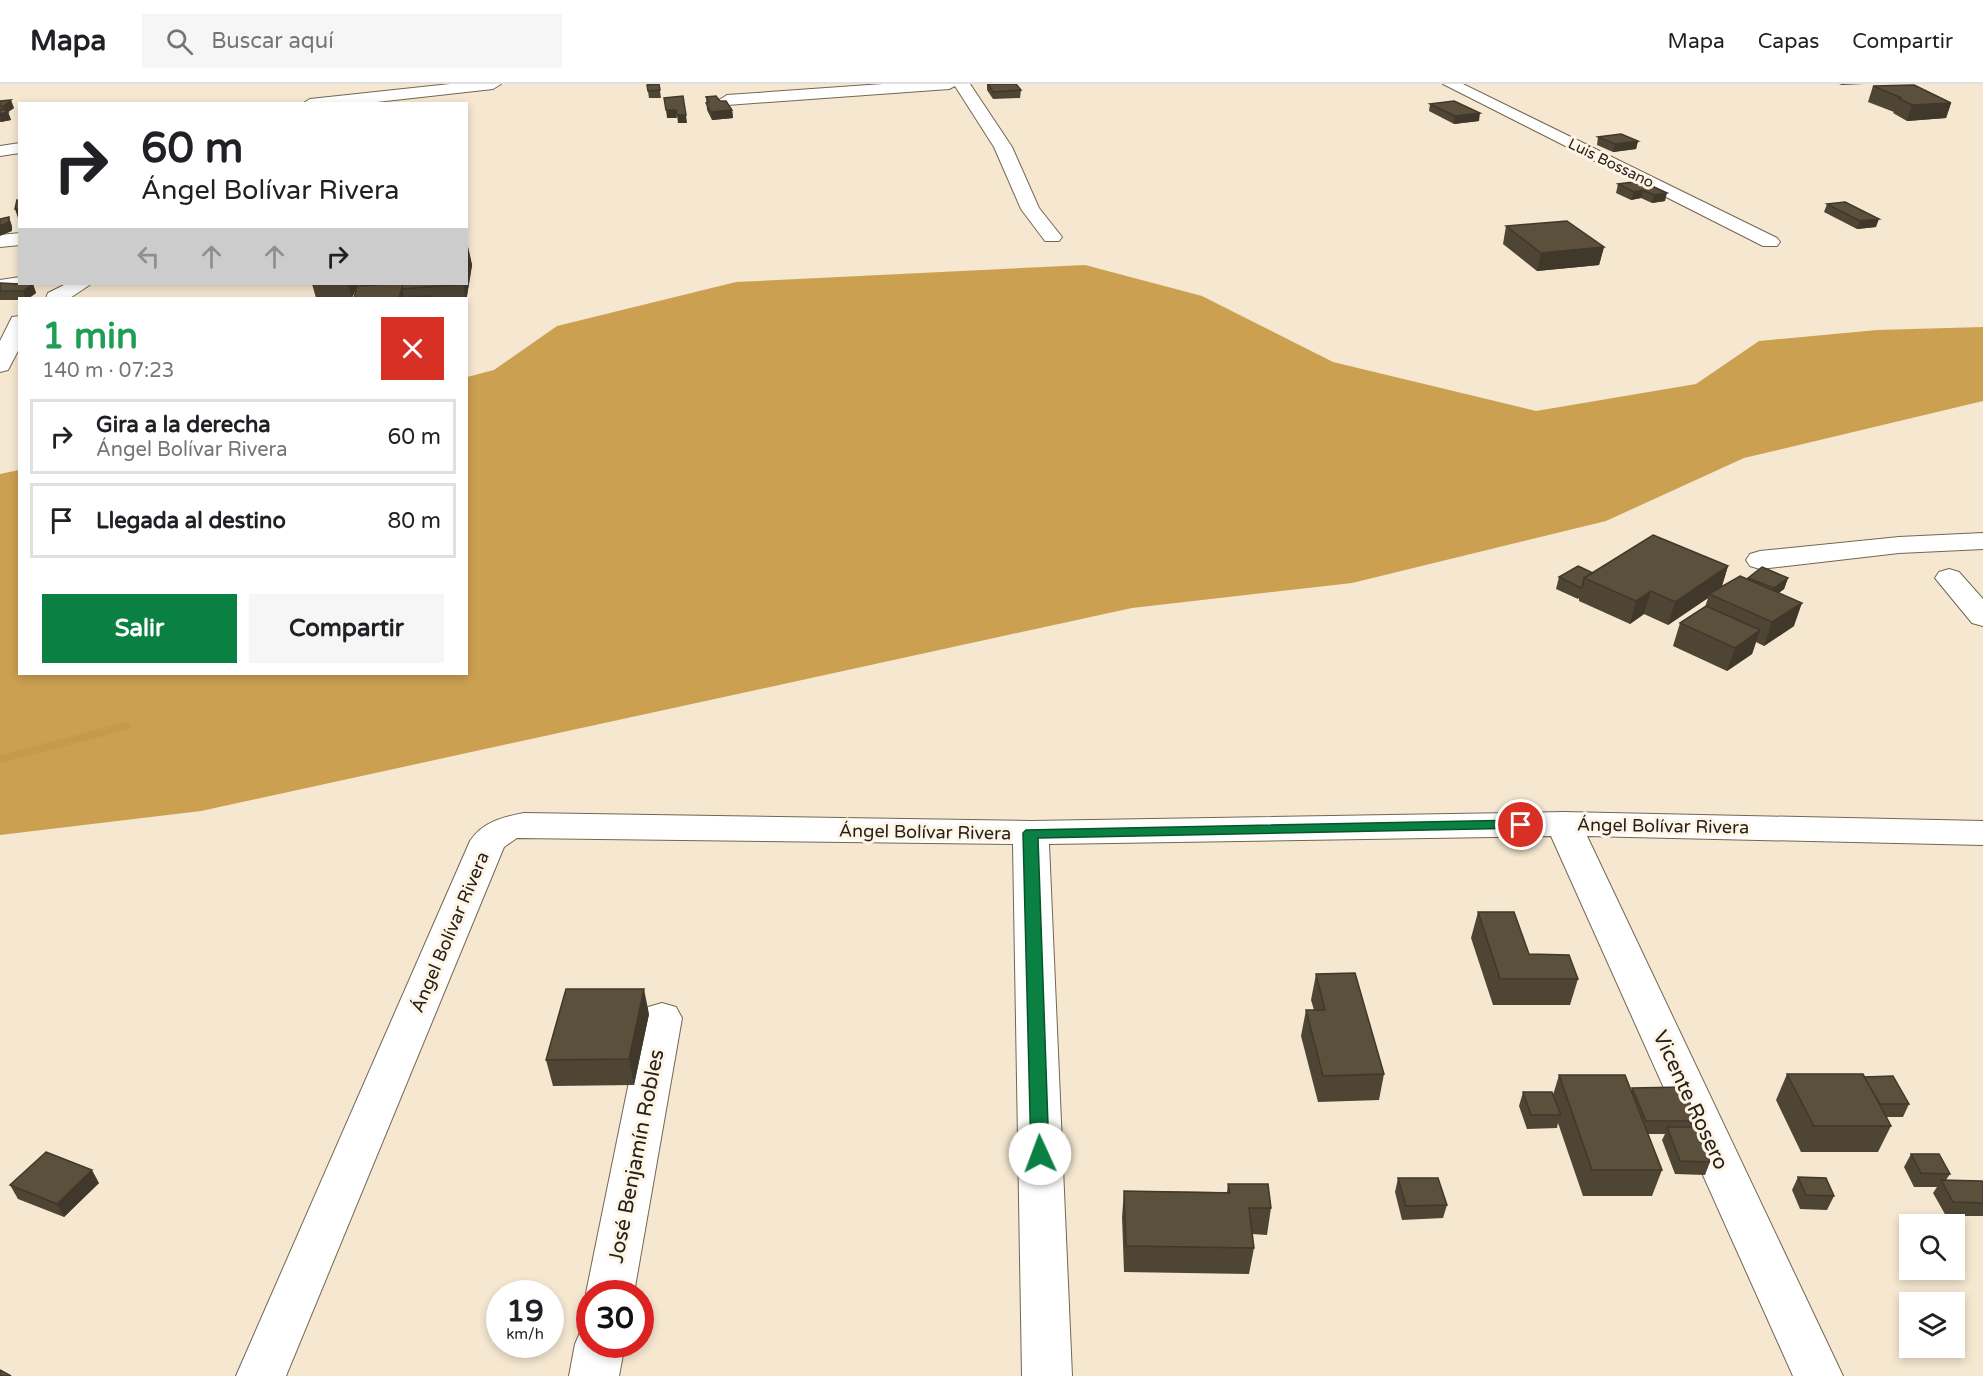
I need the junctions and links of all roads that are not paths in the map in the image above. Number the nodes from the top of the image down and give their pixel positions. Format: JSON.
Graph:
{"nodes":[{"id":1,"x":493,"y":84,"type":"edge"},
{"id":2,"x":949,"y":84,"type":"edge"},
{"id":3,"x":962,"y":84,"type":"edge"},
{"id":4,"x":1451,"y":84,"type":"edge"},
{"id":5,"x":313,"y":96,"type":"edge"},
{"id":6,"x":727,"y":100,"type":"edge"},
{"id":7,"x":18,"y":148,"type":"edge"},
{"id":8,"x":0,"y":151,"type":"edge"},
{"id":9,"x":1052,"y":237,"type":"dead end"},
{"id":10,"x":18,"y":239,"type":"edge"},
{"id":11,"x":0,"y":241,"type":"edge"},
{"id":12,"x":1770,"y":242,"type":"dead end"},
{"id":13,"x":18,"y":283,"type":"edge"},
{"id":14,"x":0,"y":285,"type":"edge"},
{"id":15,"x":78,"y":285,"type":"edge"},
{"id":16,"x":58,"y":297,"type":"edge"},
{"id":17,"x":18,"y":326,"type":"edge"},
{"id":18,"x":0,"y":365,"type":"edge"},
{"id":19,"x":1983,"y":541,"type":"edge"},
{"id":20,"x":1760,"y":560,"type":"dead end"},
{"id":21,"x":1949,"y":578,"type":"dead end"},
{"id":22,"x":1983,"y":617,"type":"edge"},
{"id":23,"x":1564,"y":824,"type":"junction"},
{"id":24,"x":1031,"y":833,"type":"junction"},
{"id":25,"x":1983,"y":833,"type":"edge"},
{"id":26,"x":662,"y":1018,"type":"dead end"},
{"id":27,"x":612,"y":1280,"type":"edge"},
{"id":28,"x":597,"y":1358,"type":"edge"},
{"id":29,"x":261,"y":1376,"type":"edge"},
{"id":30,"x":594,"y":1376,"type":"edge"},
{"id":31,"x":1047,"y":1376,"type":"edge"},
{"id":32,"x":1818,"y":1376,"type":"edge"}],
"edges":[{"from":1,"to":5,"type":"street"},
{"from":2,"to":6,"type":"street"},
{"from":3,"to":9,"type":"street"},
{"from":4,"to":12,"type":"street","name":"Luis Bossano"},
{"from":7,"to":8,"type":"street"},
{"from":10,"to":11,"type":"street"},
{"from":13,"to":14,"type":"street"},
{"from":15,"to":16,"type":"street"},
{"from":17,"to":18,"type":"street"},
{"from":19,"to":20,"type":"street"},
{"from":21,"to":22,"type":"street"},
{"from":23,"to":24,"type":"street","name":"Ángel Bolívar Rivera"},
{"from":23,"to":25,"type":"street","name":"Ángel Bolívar Rivera"},
{"from":23,"to":32,"type":"street","name":"Vicente Rosero"},
{"from":24,"to":29,"type":"street","name":"Ángel Bolívar Rivera"},
{"from":24,"to":31,"type":"street"},
{"from":26,"to":27,"type":"street","name":"José Benjamín Robles"},
{"from":28,"to":30,"type":"street"}]}
